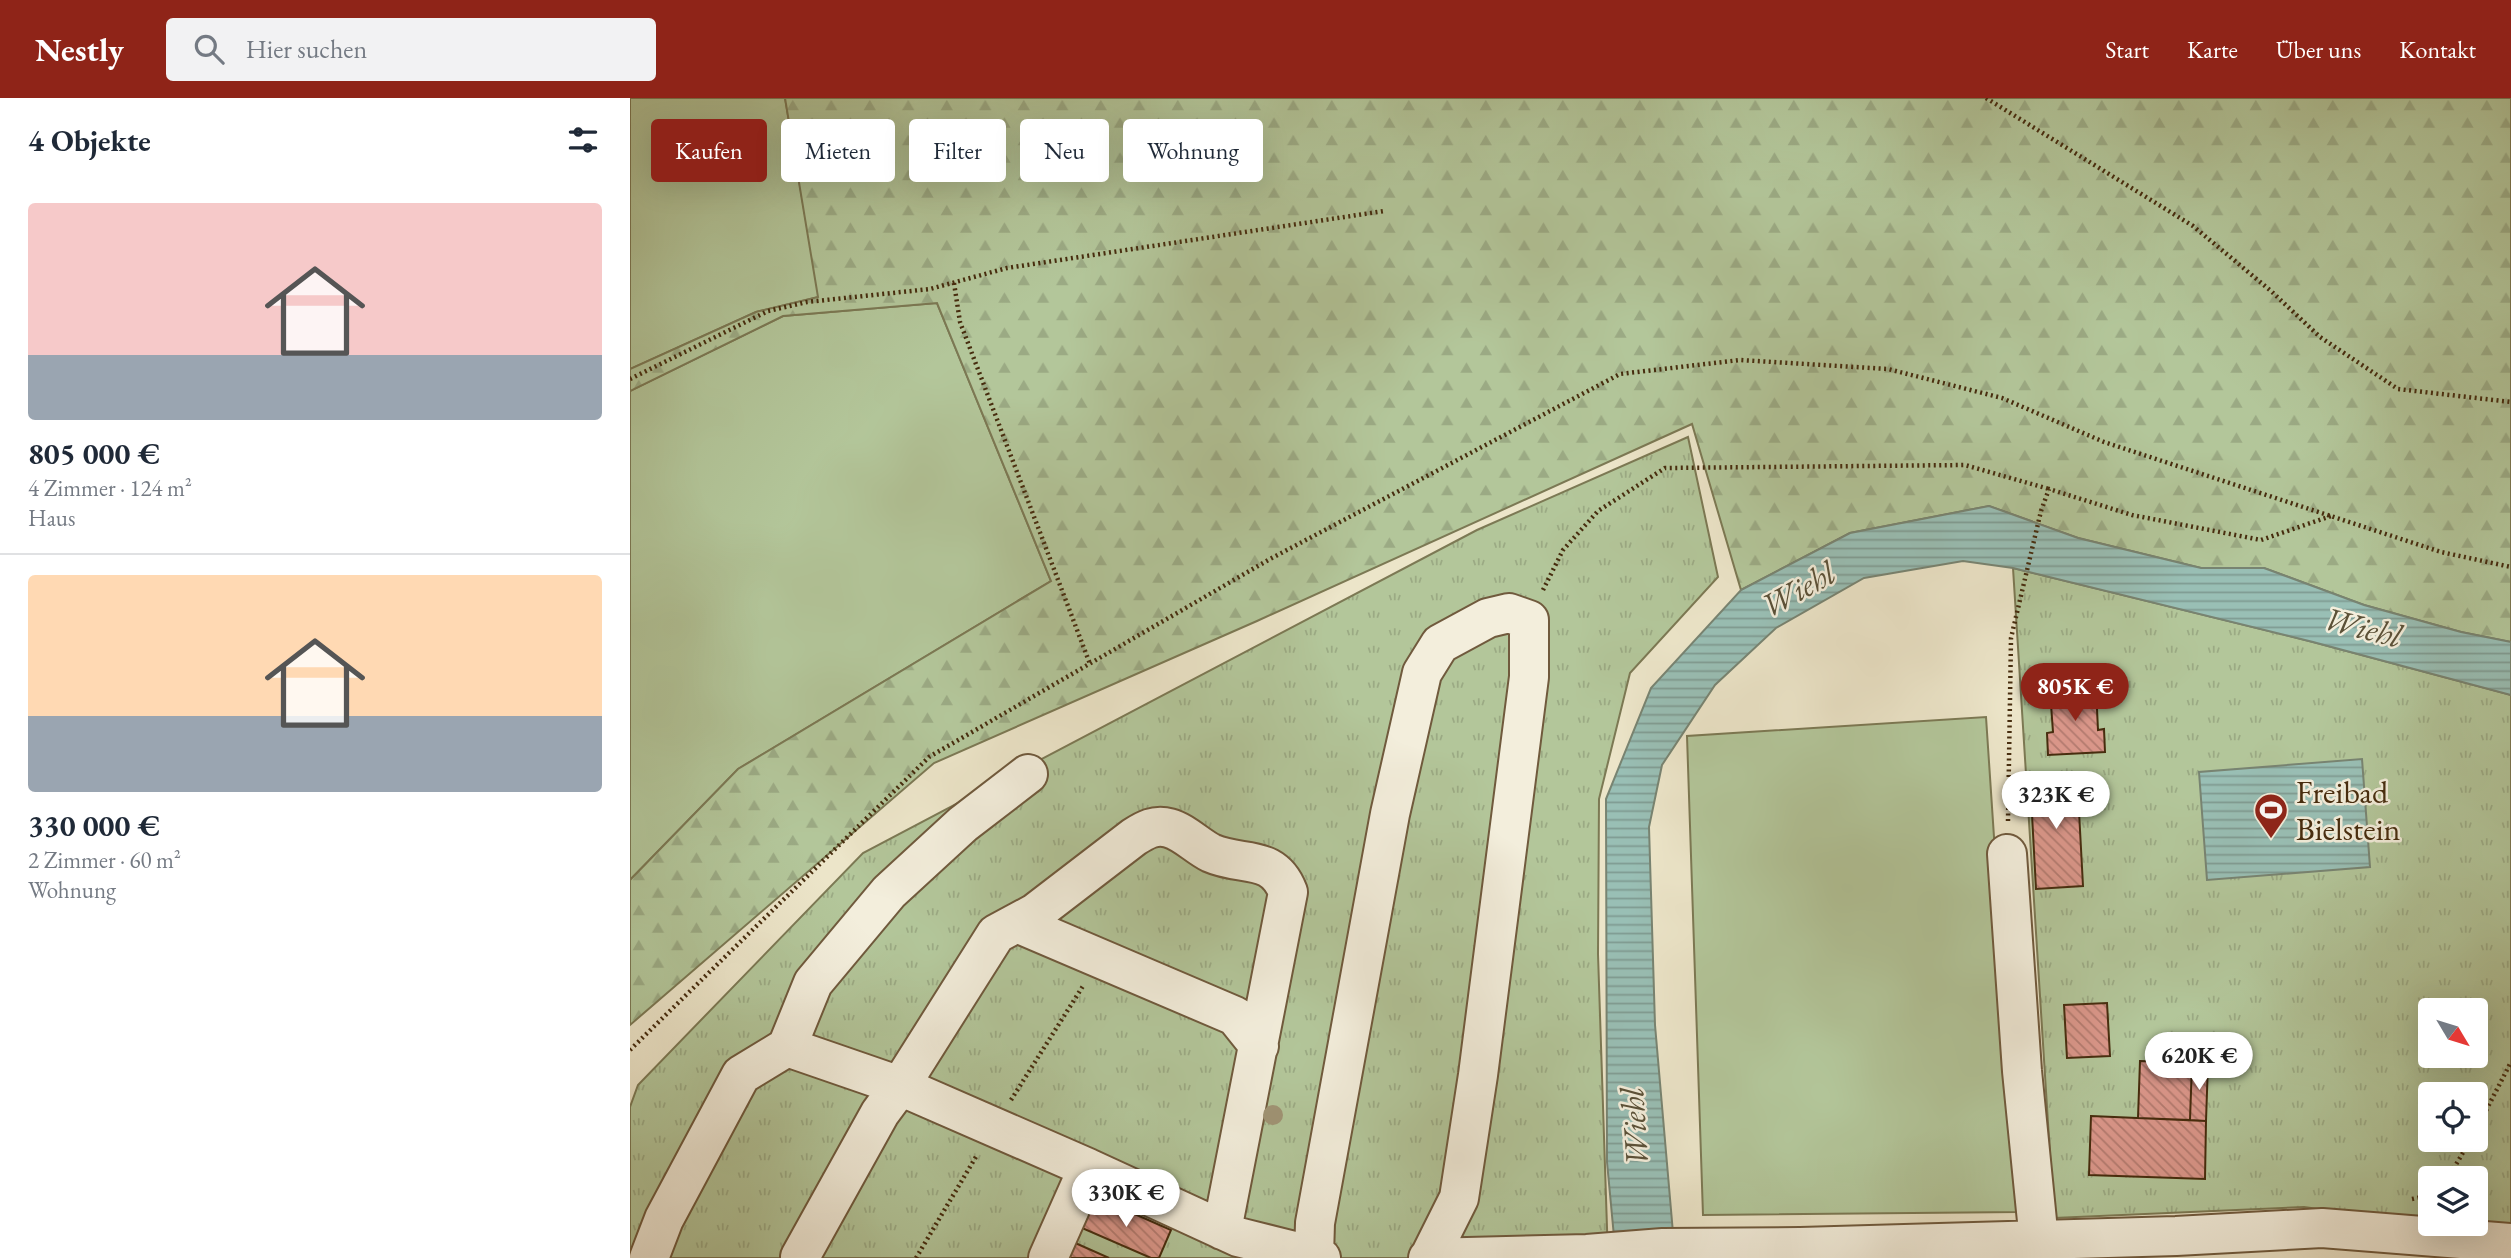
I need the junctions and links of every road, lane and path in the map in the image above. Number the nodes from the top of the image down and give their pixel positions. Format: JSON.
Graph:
{"nodes":[{"id":1,"x":1986,"y":98,"type":"edge"},
{"id":2,"x":1384,"y":211,"type":"dead end"},
{"id":3,"x":954,"y":283,"type":"junction"},
{"id":4,"x":630,"y":379,"type":"edge"},
{"id":5,"x":2511,"y":402,"type":"edge"},
{"id":6,"x":2049,"y":489,"type":"junction"},
{"id":7,"x":2332,"y":516,"type":"junction"},
{"id":8,"x":2511,"y":567,"type":"edge"},
{"id":9,"x":1529,"y":620,"type":"junction"},
{"id":10,"x":1090,"y":664,"type":"junction"},
{"id":11,"x":1028,"y":774,"type":"dead end"},
{"id":12,"x":2007,"y":854,"type":"joint"},
{"id":13,"x":1017,"y":923,"type":"junction"},
{"id":14,"x":1259,"y":1046,"type":"junction"},
{"id":15,"x":787,"y":1047,"type":"junction"},
{"id":16,"x":630,"y":1050,"type":"edge"},
{"id":17,"x":2511,"y":1062,"type":"edge"},
{"id":18,"x":900,"y":1086,"type":"junction"},
{"id":19,"x":2488,"y":1107,"type":"edge"},
{"id":20,"x":1088,"y":1168,"type":"junction"},
{"id":21,"x":1222,"y":1230,"type":"junction"},
{"id":22,"x":2039,"y":1241,"type":"junction"},
{"id":23,"x":2511,"y":1242,"type":"edge"},
{"id":24,"x":2179,"y":1247,"type":"edge"},
{"id":25,"x":794,"y":1254,"type":"edge"},
{"id":26,"x":1316,"y":1257,"type":"edge"},
{"id":27,"x":649,"y":1258,"type":"edge"},
{"id":28,"x":1048,"y":1258,"type":"edge"},
{"id":29,"x":1428,"y":1258,"type":"edge"}],
"edges":[{"from":1,"to":5,"type":"path"},
{"from":2,"to":3,"type":"path"},
{"from":3,"to":4,"type":"path"},
{"from":3,"to":10,"type":"path"},
{"from":6,"to":7,"type":"path"},
{"from":6,"to":9,"type":"path"},
{"from":6,"to":12,"type":"path"},
{"from":7,"to":8,"type":"path"},
{"from":7,"to":10,"type":"path"},
{"from":9,"to":26,"type":"street"},
{"from":9,"to":29,"type":"street"},
{"from":10,"to":16,"type":"path"},
{"from":11,"to":15,"type":"street"},
{"from":12,"to":22,"type":"street"},
{"from":13,"to":14,"type":"street"},
{"from":13,"to":14,"type":"street"},
{"from":13,"to":18,"type":"street"},
{"from":14,"to":21,"type":"street"},
{"from":15,"to":18,"type":"street"},
{"from":15,"to":27,"type":"street"},
{"from":17,"to":19,"type":"path"},
{"from":18,"to":20,"type":"street"},
{"from":18,"to":25,"type":"street"},
{"from":20,"to":21,"type":"street"},
{"from":20,"to":28,"type":"street"},
{"from":21,"to":26,"type":"street"},
{"from":22,"to":24,"type":"street"},
{"from":22,"to":29,"type":"street"},
{"from":23,"to":24,"type":"street"}]}
